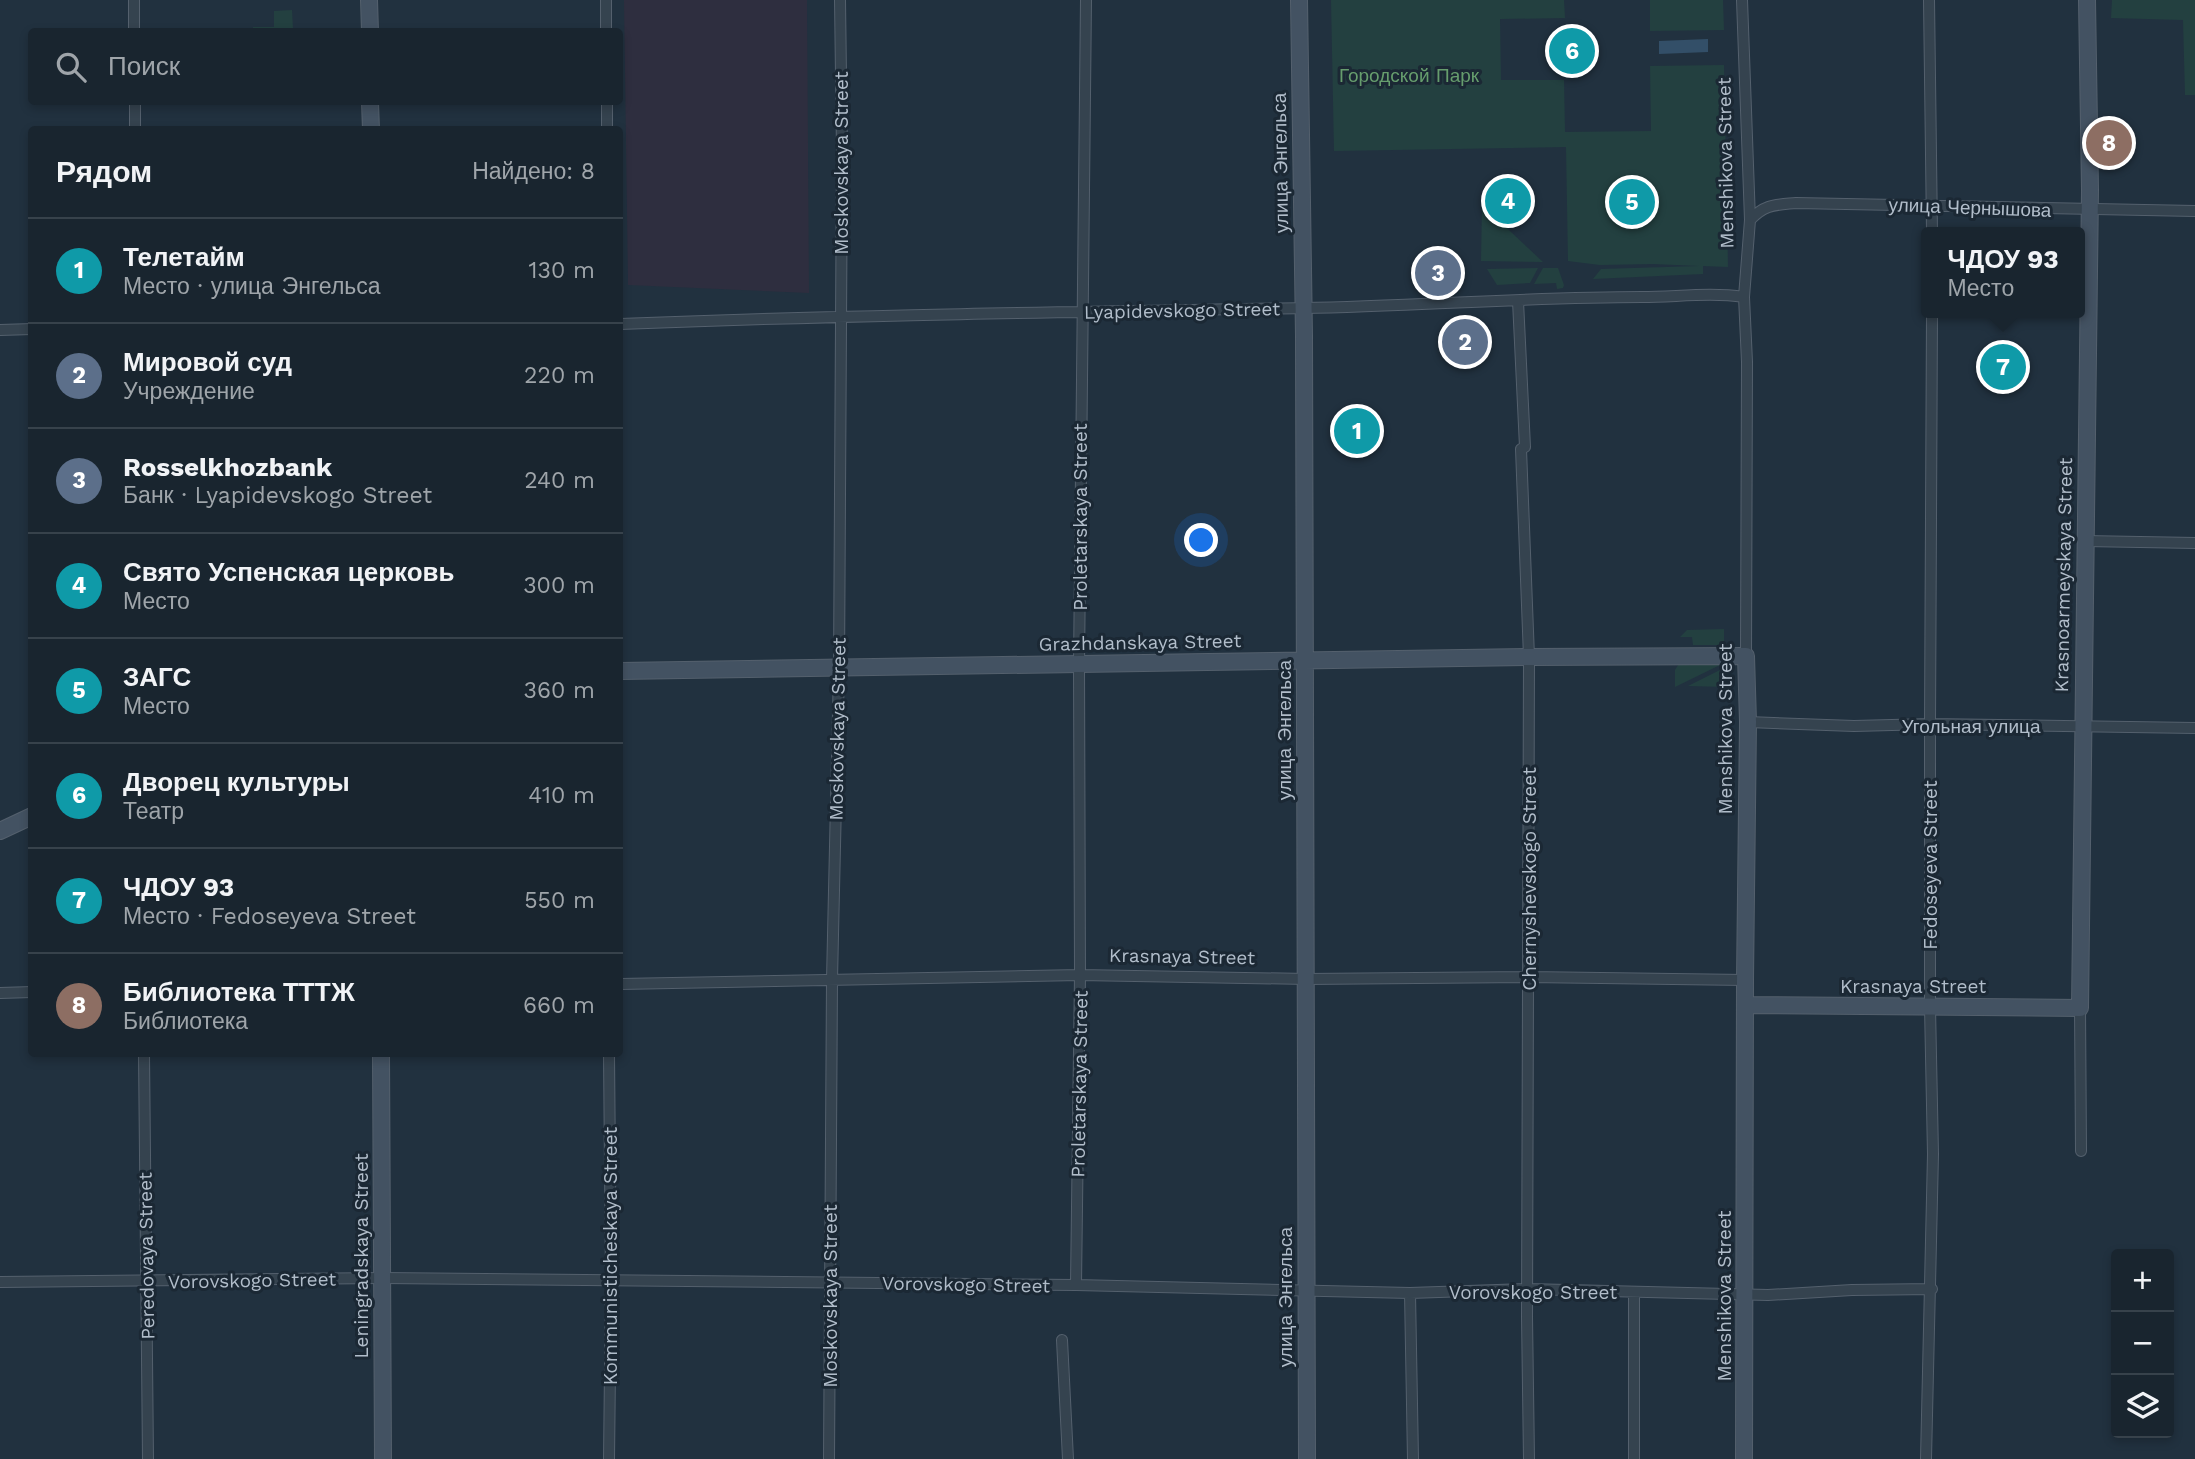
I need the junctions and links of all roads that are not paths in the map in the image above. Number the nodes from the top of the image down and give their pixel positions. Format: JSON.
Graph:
{"nodes":[{"id":1,"x":134,"y":0,"type":"edge"},
{"id":2,"x":369,"y":0,"type":"edge"},
{"id":3,"x":606,"y":0,"type":"edge"},
{"id":4,"x":840,"y":0,"type":"edge"},
{"id":5,"x":1086,"y":0,"type":"edge"},
{"id":6,"x":1299,"y":0,"type":"edge"},
{"id":7,"x":1741,"y":0,"type":"edge"},
{"id":8,"x":1929,"y":0,"type":"edge"},
{"id":9,"x":2087,"y":0,"type":"edge"},
{"id":10,"x":134,"y":28,"type":"edge"},
{"id":11,"x":370,"y":28,"type":"edge"},
{"id":12,"x":606,"y":28,"type":"edge"},
{"id":13,"x":135,"y":105,"type":"edge"},
{"id":14,"x":370,"y":105,"type":"edge"},
{"id":15,"x":607,"y":105,"type":"edge"},
{"id":16,"x":135,"y":126,"type":"edge"},
{"id":17,"x":371,"y":126,"type":"edge"},
{"id":18,"x":607,"y":126,"type":"edge"},
{"id":19,"x":1932,"y":207,"type":"junction"},
{"id":20,"x":2088,"y":210,"type":"junction"},
{"id":21,"x":2195,"y":211,"type":"edge"},
{"id":22,"x":1750,"y":220,"type":"junction"},
{"id":23,"x":1932,"y":227,"type":"edge"},
{"id":24,"x":1744,"y":297,"type":"junction"},
{"id":25,"x":1518,"y":301,"type":"junction"},
{"id":26,"x":1303,"y":308,"type":"junction"},
{"id":27,"x":1083,"y":312,"type":"junction"},
{"id":28,"x":840,"y":317,"type":"junction"},
{"id":29,"x":1932,"y":318,"type":"edge"},
{"id":30,"x":623,"y":324,"type":"edge"},
{"id":31,"x":28,"y":329,"type":"edge"},
{"id":32,"x":0,"y":330,"type":"edge"},
{"id":33,"x":2085,"y":541,"type":"junction"},
{"id":34,"x":2195,"y":543,"type":"edge"},
{"id":35,"x":1746,"y":656,"type":"junction"},
{"id":36,"x":1529,"y":657,"type":"junction"},
{"id":37,"x":1304,"y":661,"type":"junction"},
{"id":38,"x":1079,"y":664,"type":"junction"},
{"id":39,"x":839,"y":668,"type":"junction"},
{"id":40,"x":623,"y":671,"type":"edge"},
{"id":41,"x":1748,"y":722,"type":"junction"},
{"id":42,"x":1930,"y":724,"type":"junction"},
{"id":43,"x":2082,"y":727,"type":"junction"},
{"id":44,"x":2195,"y":728,"type":"edge"},
{"id":45,"x":28,"y":818,"type":"edge"},
{"id":46,"x":0,"y":831,"type":"edge"},
{"id":47,"x":1080,"y":975,"type":"junction"},
{"id":48,"x":1528,"y":977,"type":"junction"},
{"id":49,"x":1307,"y":979,"type":"junction"},
{"id":50,"x":832,"y":980,"type":"junction"},
{"id":51,"x":1745,"y":980,"type":"junction"},
{"id":52,"x":623,"y":984,"type":"edge"},
{"id":53,"x":28,"y":992,"type":"edge"},
{"id":54,"x":0,"y":993,"type":"edge"},
{"id":55,"x":1745,"y":1005,"type":"junction"},
{"id":56,"x":1930,"y":1007,"type":"junction"},
{"id":57,"x":2080,"y":1008,"type":"junction"},
{"id":58,"x":144,"y":1057,"type":"edge"},
{"id":59,"x":381,"y":1057,"type":"edge"},
{"id":60,"x":609,"y":1057,"type":"edge"},
{"id":61,"x":2081,"y":1151,"type":"dead end"},
{"id":62,"x":383,"y":1278,"type":"junction"},
{"id":63,"x":611,"y":1280,"type":"junction"},
{"id":64,"x":0,"y":1282,"type":"edge"},
{"id":65,"x":146,"y":1282,"type":"junction"},
{"id":66,"x":831,"y":1283,"type":"junction"},
{"id":67,"x":1076,"y":1285,"type":"junction"},
{"id":68,"x":1527,"y":1289,"type":"junction"},
{"id":69,"x":1932,"y":1289,"type":"junction"},
{"id":70,"x":1305,"y":1291,"type":"junction"},
{"id":71,"x":1634,"y":1292,"type":"junction"},
{"id":72,"x":1410,"y":1293,"type":"junction"},
{"id":73,"x":1744,"y":1293,"type":"junction"},
{"id":74,"x":1062,"y":1340,"type":"dead end"},
{"id":75,"x":148,"y":1459,"type":"edge"},
{"id":76,"x":383,"y":1459,"type":"edge"},
{"id":77,"x":609,"y":1459,"type":"edge"},
{"id":78,"x":829,"y":1459,"type":"edge"},
{"id":79,"x":1068,"y":1459,"type":"edge"},
{"id":80,"x":1307,"y":1459,"type":"edge"},
{"id":81,"x":1413,"y":1459,"type":"edge"},
{"id":82,"x":1529,"y":1459,"type":"edge"},
{"id":83,"x":1634,"y":1459,"type":"edge"},
{"id":84,"x":1744,"y":1459,"type":"edge"},
{"id":85,"x":1926,"y":1459,"type":"edge"}],
"edges":[{"from":1,"to":10,"type":"street"},
{"from":2,"to":11,"type":"main road"},
{"from":3,"to":12,"type":"street"},
{"from":4,"to":28,"type":"street","name":"Moskovskaya Street"},
{"from":5,"to":27,"type":"street","name":"Proletarskaya Street"},
{"from":6,"to":26,"type":"main road","name":"улица Энгельса"},
{"from":7,"to":22,"type":"street","name":"Menshikova Street"},
{"from":8,"to":19,"type":"street"},
{"from":9,"to":20,"type":"main road","name":"Krasnoarmeyskaya Street"},
{"from":13,"to":16,"type":"street"},
{"from":14,"to":17,"type":"main road"},
{"from":15,"to":18,"type":"street"},
{"from":19,"to":20,"type":"street","name":"улица Чернышова"},
{"from":19,"to":22,"type":"street","name":"улица Чернышова"},
{"from":19,"to":23,"type":"street"},
{"from":20,"to":21,"type":"street","name":"улица Чернышова"},
{"from":20,"to":33,"type":"main road","name":"Krasnoarmeyskaya Street"},
{"from":22,"to":24,"type":"street","name":"Menshikova Street"},
{"from":24,"to":25,"type":"street","name":"Lyapidevskogo Street"},
{"from":24,"to":35,"type":"street","name":"Menshikova Street"},
{"from":25,"to":26,"type":"street","name":"Lyapidevskogo Street"},
{"from":25,"to":36,"type":"street","name":"Chernyshevskogo Street"},
{"from":26,"to":27,"type":"street","name":"Lyapidevskogo Street"},
{"from":26,"to":37,"type":"main road","name":"улица Энгельса"},
{"from":27,"to":28,"type":"street","name":"Lyapidevskogo Street"},
{"from":27,"to":38,"type":"street","name":"Proletarskaya Street"},
{"from":28,"to":30,"type":"street","name":"Lyapidevskogo Street"},
{"from":28,"to":39,"type":"street","name":"Moskovskaya Street"},
{"from":29,"to":42,"type":"street","name":"Fedoseyeva Street"},
{"from":31,"to":32,"type":"street"},
{"from":33,"to":34,"type":"street"},
{"from":33,"to":43,"type":"main road","name":"Krasnoarmeyskaya Street"},
{"from":35,"to":36,"type":"main road","name":"Grazhdanskaya Street"},
{"from":35,"to":41,"type":"main road","name":"Menshikova Street"},
{"from":36,"to":37,"type":"main road","name":"Grazhdanskaya Street"},
{"from":36,"to":48,"type":"street","name":"Chernyshevskogo Street"},
{"from":37,"to":38,"type":"main road","name":"Grazhdanskaya Street"},
{"from":37,"to":49,"type":"main road","name":"улица Энгельса"},
{"from":38,"to":39,"type":"main road","name":"Grazhdanskaya Street"},
{"from":38,"to":47,"type":"street","name":"Proletarskaya Street"},
{"from":39,"to":40,"type":"main road","name":"Grazhdanskaya Street"},
{"from":39,"to":50,"type":"street","name":"Moskovskaya Street"},
{"from":41,"to":42,"type":"street","name":"Угольная улица"},
{"from":41,"to":51,"type":"main road","name":"Menshikova Street"},
{"from":42,"to":43,"type":"street","name":"Угольная улица"},
{"from":42,"to":56,"type":"street","name":"Fedoseyeva Street"},
{"from":43,"to":44,"type":"street","name":"Угольная улица"},
{"from":43,"to":57,"type":"main road","name":"Krasnoarmeyskaya Street"},
{"from":45,"to":46,"type":"main road"},
{"from":47,"to":49,"type":"street","name":"Krasnaya Street"},
{"from":47,"to":50,"type":"street","name":"Krasnaya Street"},
{"from":47,"to":67,"type":"street","name":"Proletarskaya Street"},
{"from":48,"to":49,"type":"street","name":"Krasnaya Street"},
{"from":48,"to":51,"type":"street","name":"Krasnaya Street"},
{"from":48,"to":68,"type":"street","name":"Chernyshevskogo Street"},
{"from":49,"to":70,"type":"main road","name":"улица Энгельса"},
{"from":50,"to":52,"type":"street","name":"Krasnaya Street"},
{"from":50,"to":66,"type":"street","name":"Moskovskaya Street"},
{"from":51,"to":55,"type":"main road","name":"Menshikova Street"},
{"from":53,"to":54,"type":"street"},
{"from":55,"to":56,"type":"main road","name":"Krasnaya Street"},
{"from":55,"to":73,"type":"main road","name":"Menshikova Street"},
{"from":56,"to":57,"type":"main road","name":"Krasnaya Street"},
{"from":56,"to":69,"type":"street","name":"Fedoseyeva Street"},
{"from":57,"to":61,"type":"street","name":"Krasnoarmeyskaya Street"},
{"from":58,"to":65,"type":"street","name":"Peredovaya Street"},
{"from":59,"to":62,"type":"main road","name":"Leningradskaya Street"},
{"from":60,"to":63,"type":"street","name":"Kommunisticheskaya Street"},
{"from":62,"to":63,"type":"street","name":"Vorovskogo Street"},
{"from":62,"to":65,"type":"street","name":"Vorovskogo Street"},
{"from":62,"to":76,"type":"main road","name":"Leningradskaya Street"},
{"from":63,"to":66,"type":"street","name":"Vorovskogo Street"},
{"from":63,"to":77,"type":"street","name":"Kommunisticheskaya Street"},
{"from":64,"to":65,"type":"street","name":"Vorovskogo Street"},
{"from":65,"to":75,"type":"street","name":"Peredovaya Street"},
{"from":66,"to":67,"type":"street","name":"Vorovskogo Street"},
{"from":66,"to":78,"type":"street","name":"Moskovskaya Street"},
{"from":67,"to":70,"type":"street","name":"Vorovskogo Street"},
{"from":68,"to":71,"type":"street","name":"Vorovskogo Street"},
{"from":68,"to":72,"type":"street","name":"Vorovskogo Street"},
{"from":68,"to":82,"type":"street","name":"Chernyshevskogo Street"},
{"from":69,"to":73,"type":"street","name":"Vorovskogo Street"},
{"from":69,"to":85,"type":"street","name":"Fedoseyeva Street"},
{"from":70,"to":72,"type":"street","name":"Vorovskogo Street"},
{"from":70,"to":80,"type":"main road","name":"улица Энгельса"},
{"from":71,"to":73,"type":"street","name":"Vorovskogo Street"},
{"from":71,"to":83,"type":"street"},
{"from":72,"to":81,"type":"street"},
{"from":73,"to":84,"type":"main road","name":"Menshikova Street"},
{"from":74,"to":79,"type":"street"}]}
